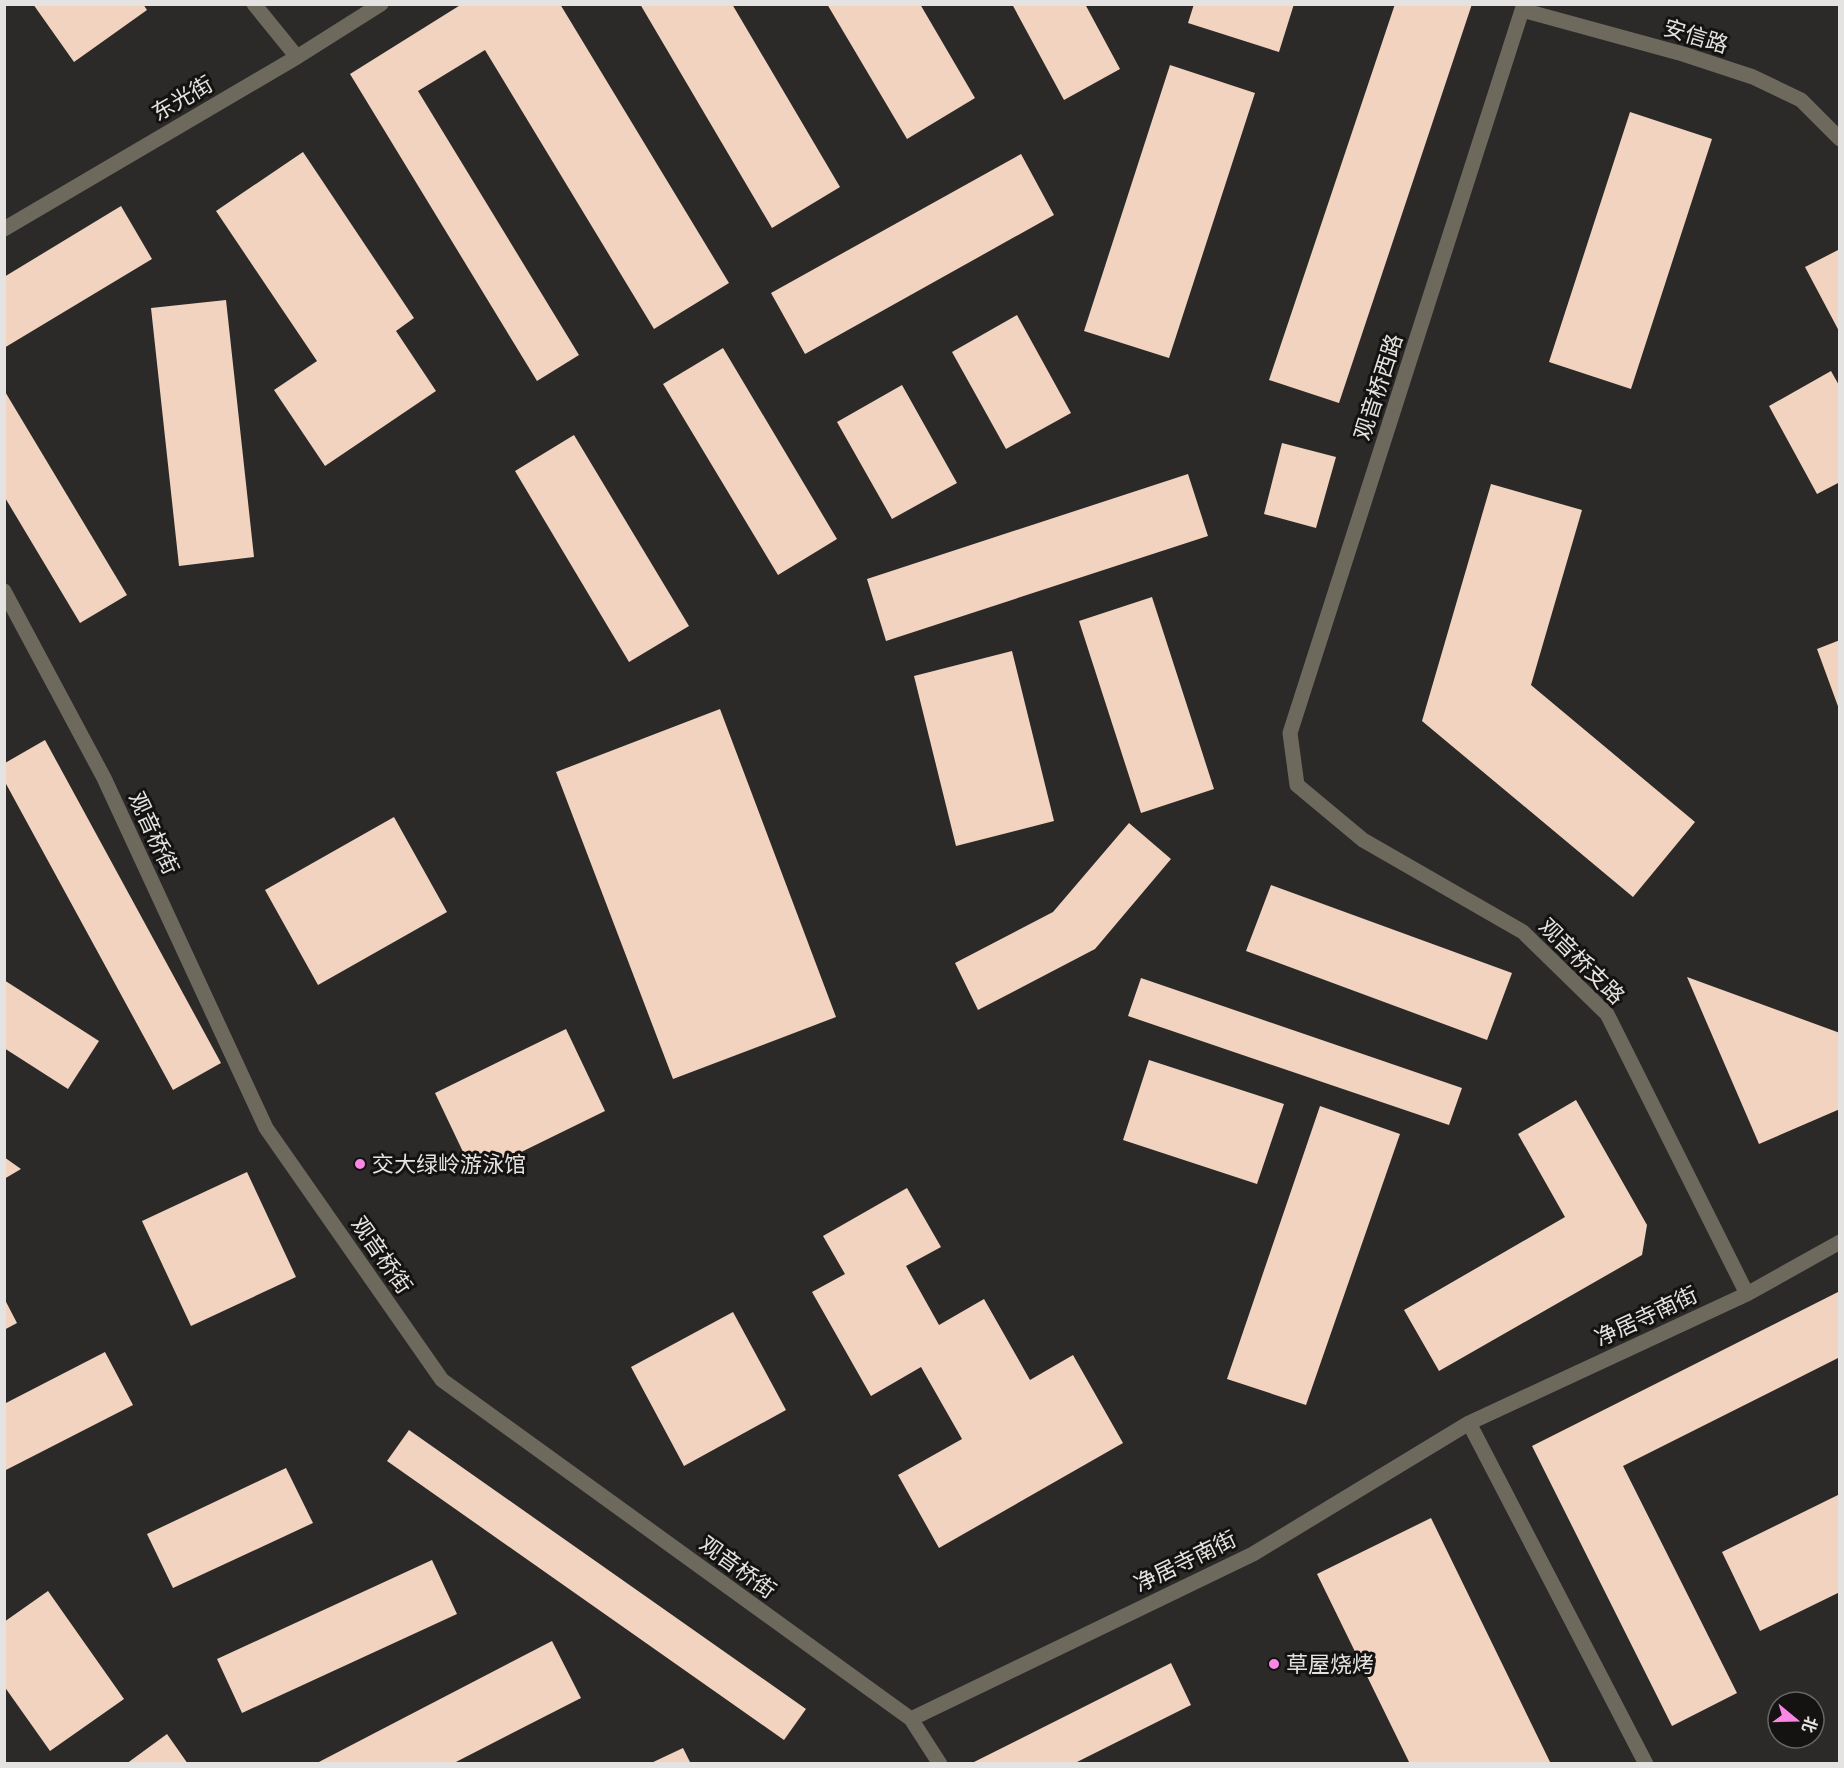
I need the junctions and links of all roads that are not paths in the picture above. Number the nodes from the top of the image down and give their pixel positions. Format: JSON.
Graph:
{"nodes":[{"id":1,"x":254,"y":4,"type":"edge"},
{"id":2,"x":381,"y":4,"type":"edge"},
{"id":3,"x":1523,"y":7,"type":"edge"},
{"id":4,"x":297,"y":57,"type":"junction"},
{"id":5,"x":1839,"y":139,"type":"edge"},
{"id":6,"x":4,"y":229,"type":"edge"},
{"id":7,"x":4,"y":591,"type":"edge"},
{"id":8,"x":1297,"y":785,"type":"joint"},
{"id":9,"x":1839,"y":1242,"type":"edge"},
{"id":10,"x":1747,"y":1294,"type":"junction"},
{"id":11,"x":1469,"y":1423,"type":"junction"},
{"id":12,"x":911,"y":1719,"type":"junction"},
{"id":13,"x":940,"y":1764,"type":"edge"},
{"id":14,"x":1646,"y":1764,"type":"edge"}],
"edges":[{"from":1,"to":4,"type":"street"},
{"from":2,"to":4,"type":"street","name":"东光街"},
{"from":3,"to":5,"type":"street","name":"安信路"},
{"from":3,"to":8,"type":"street","name":"观音桥西路"},
{"from":4,"to":6,"type":"street","name":"东光街"},
{"from":7,"to":12,"type":"street","name":"观音桥街"},
{"from":8,"to":10,"type":"street","name":"观音桥支路"},
{"from":9,"to":10,"type":"street","name":"净居寺南街"},
{"from":10,"to":11,"type":"street","name":"净居寺南街"},
{"from":11,"to":12,"type":"street","name":"净居寺南街"},
{"from":11,"to":14,"type":"street"},
{"from":12,"to":13,"type":"street","name":"观音桥街"}]}
